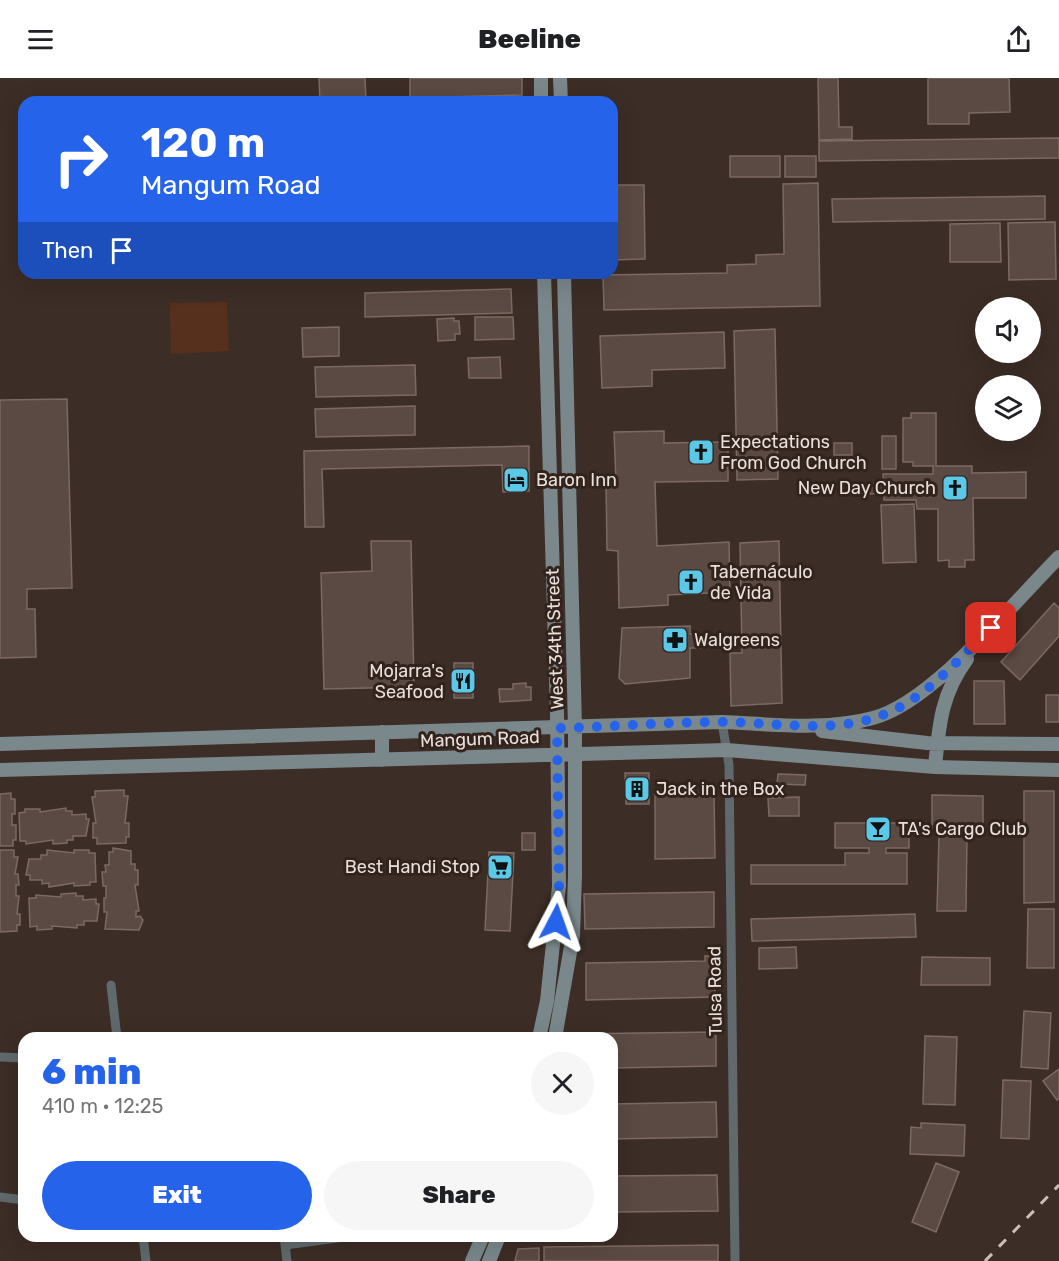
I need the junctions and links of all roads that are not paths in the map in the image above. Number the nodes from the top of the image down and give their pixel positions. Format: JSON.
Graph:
{"nodes":[{"id":1,"x":541,"y":78,"type":"edge"},
{"id":2,"x":560,"y":78,"type":"edge"},
{"id":3,"x":541,"y":96,"type":"edge"},
{"id":4,"x":561,"y":96,"type":"edge"},
{"id":5,"x":544,"y":279,"type":"edge"},
{"id":6,"x":564,"y":279,"type":"edge"},
{"id":7,"x":1059,"y":557,"type":"edge"},
{"id":8,"x":991,"y":628,"type":"junction"},
{"id":9,"x":722,"y":722,"type":"junction"},
{"id":10,"x":800,"y":726,"type":"junction"},
{"id":11,"x":557,"y":728,"type":"junction"},
{"id":12,"x":575,"y":728,"type":"junction"},
{"id":13,"x":382,"y":732,"type":"junction"},
{"id":14,"x":96,"y":741,"type":"junction"},
{"id":15,"x":938,"y":742,"type":"junction"},
{"id":16,"x":0,"y":744,"type":"edge"},
{"id":17,"x":1059,"y":744,"type":"edge"},
{"id":18,"x":726,"y":750,"type":"junction"},
{"id":19,"x":557,"y":755,"type":"junction"},
{"id":20,"x":575,"y":755,"type":"junction"},
{"id":21,"x":382,"y":760,"type":"junction"},
{"id":22,"x":97,"y":767,"type":"junction"},
{"id":23,"x":935,"y":767,"type":"junction"},
{"id":24,"x":0,"y":770,"type":"edge"},
{"id":25,"x":1059,"y":770,"type":"edge"},
{"id":26,"x":555,"y":934,"type":"junction"},
{"id":27,"x":573,"y":935,"type":"junction"},
{"id":28,"x":111,"y":986,"type":"dead end"},
{"id":29,"x":116,"y":1032,"type":"edge"},
{"id":30,"x":540,"y":1032,"type":"edge"},
{"id":31,"x":556,"y":1032,"type":"edge"},
{"id":32,"x":0,"y":1057,"type":"edge"},
{"id":33,"x":18,"y":1058,"type":"edge"},
{"id":34,"x":0,"y":1197,"type":"edge"},
{"id":35,"x":18,"y":1199,"type":"edge"},
{"id":36,"x":144,"y":1242,"type":"edge"},
{"id":37,"x":285,"y":1242,"type":"edge"},
{"id":38,"x":480,"y":1242,"type":"edge"},
{"id":39,"x":497,"y":1242,"type":"edge"},
{"id":40,"x":146,"y":1261,"type":"edge"},
{"id":41,"x":287,"y":1261,"type":"edge"},
{"id":42,"x":472,"y":1261,"type":"edge"},
{"id":43,"x":489,"y":1261,"type":"edge"},
{"id":44,"x":735,"y":1261,"type":"edge"}],
"edges":[{"from":1,"to":3,"type":"main road"},
{"from":2,"to":4,"type":"main road"},
{"from":5,"to":11,"type":"main road","name":"West 34th Street"},
{"from":6,"to":12,"type":"main road","name":"West 34th Street"},
{"from":7,"to":8,"type":"main road","name":"Mangum Road"},
{"from":8,"to":10,"type":"main road","name":"Mangum Road"},
{"from":8,"to":15,"type":"main road","name":"Mangum Road"},
{"from":9,"to":10,"type":"main road","name":"Mangum Road"},
{"from":9,"to":12,"type":"main road","name":"Mangum Road"},
{"from":9,"to":18,"type":"street","name":"Tulsa Road"},
{"from":10,"to":15,"type":"main road","name":"Mangum Road"},
{"from":11,"to":12,"type":"main road","name":"Mangum Road"},
{"from":11,"to":13,"type":"main road","name":"Mangum Road"},
{"from":11,"to":19,"type":"main road","name":"West 34th Street"},
{"from":12,"to":20,"type":"main road","name":"West 34th Street"},
{"from":13,"to":14,"type":"main road","name":"Mangum Road"},
{"from":13,"to":21,"type":"main road"},
{"from":14,"to":16,"type":"main road","name":"Mangum Road"},
{"from":14,"to":22,"type":"main road"},
{"from":15,"to":17,"type":"main road"},
{"from":15,"to":23,"type":"main road","name":"Mangum Road"},
{"from":18,"to":20,"type":"main road","name":"Mangum Road"},
{"from":18,"to":23,"type":"main road","name":"Mangum Road"},
{"from":18,"to":44,"type":"street","name":"Tulsa Road"},
{"from":19,"to":20,"type":"main road","name":"Mangum Road"},
{"from":19,"to":21,"type":"main road","name":"Mangum Road"},
{"from":19,"to":26,"type":"main road","name":"West 34th Street"},
{"from":20,"to":27,"type":"main road","name":"West 34th Street"},
{"from":21,"to":22,"type":"main road","name":"Mangum Road"},
{"from":22,"to":24,"type":"main road","name":"Mangum Road"},
{"from":23,"to":25,"type":"main road"},
{"from":26,"to":27,"type":"main road"},
{"from":26,"to":30,"type":"main road","name":"West 34th Street"},
{"from":27,"to":31,"type":"main road","name":"West 34th Street"},
{"from":28,"to":29,"type":"street"},
{"from":32,"to":33,"type":"street"},
{"from":34,"to":35,"type":"street"},
{"from":36,"to":40,"type":"street"},
{"from":37,"to":41,"type":"street"},
{"from":38,"to":42,"type":"main road"},
{"from":39,"to":43,"type":"main road"}]}
